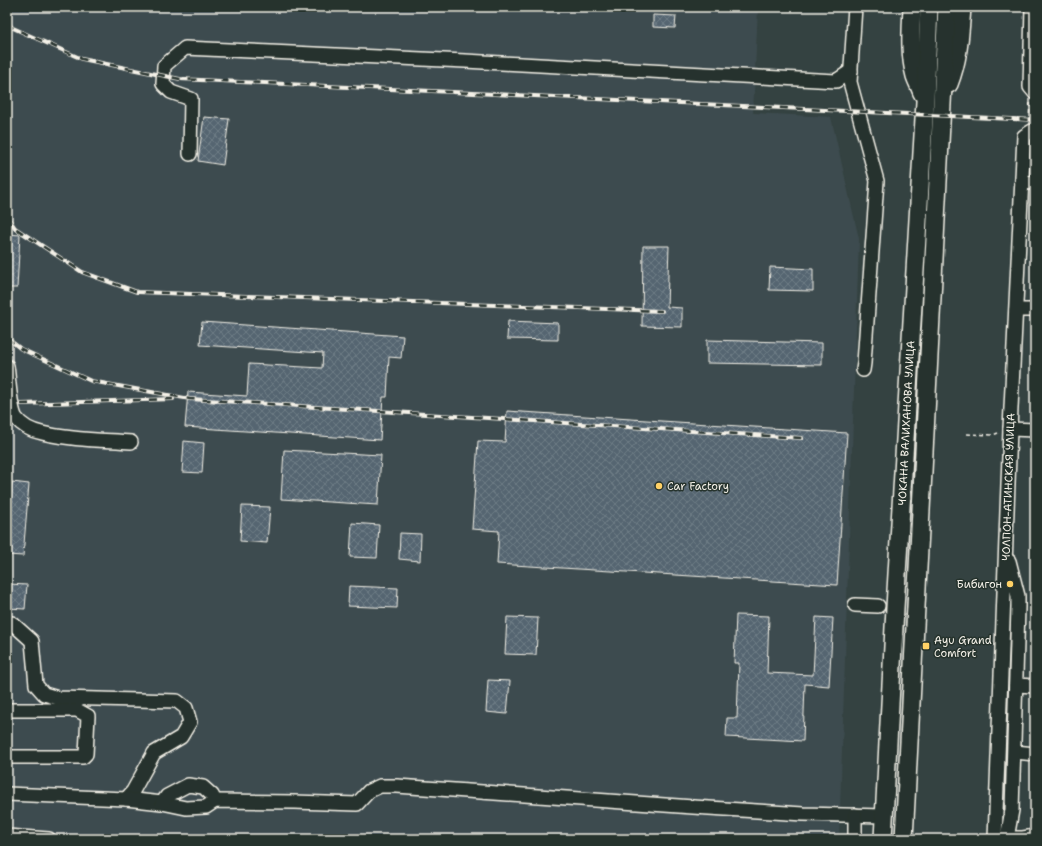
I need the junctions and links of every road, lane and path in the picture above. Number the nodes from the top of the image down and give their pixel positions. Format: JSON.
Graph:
{"nodes":[{"id":1,"x":855,"y":7,"type":"edge"},
{"id":2,"x":912,"y":7,"type":"edge"},
{"id":3,"x":930,"y":7,"type":"edge"},
{"id":4,"x":947,"y":7,"type":"edge"},
{"id":5,"x":962,"y":7,"type":"edge"},
{"id":6,"x":1032,"y":7,"type":"edge"},
{"id":7,"x":1033,"y":36,"type":"edge"},
{"id":8,"x":1033,"y":57,"type":"edge"},
{"id":9,"x":851,"y":71,"type":"junction"},
{"id":10,"x":1032,"y":90,"type":"edge"},
{"id":11,"x":933,"y":102,"type":"junction"},
{"id":12,"x":1030,"y":133,"type":"edge"},
{"id":13,"x":190,"y":154,"type":"dead end"},
{"id":14,"x":1029,"y":183,"type":"edge"},
{"id":15,"x":1016,"y":310,"type":"junction"},
{"id":16,"x":1035,"y":310,"type":"edge"},
{"id":17,"x":7,"y":366,"type":"edge"},
{"id":18,"x":862,"y":370,"type":"dead end"},
{"id":19,"x":1010,"y":429,"type":"junction"},
{"id":20,"x":1035,"y":430,"type":"edge"},
{"id":21,"x":966,"y":434,"type":"dead end"},
{"id":22,"x":993,"y":435,"type":"dead end"},
{"id":23,"x":132,"y":442,"type":"dead end"},
{"id":24,"x":1006,"y":550,"type":"junction"},
{"id":25,"x":855,"y":605,"type":"dead end"},
{"id":26,"x":887,"y":607,"type":"junction"},
{"id":27,"x":915,"y":609,"type":"junction"},
{"id":28,"x":12,"y":623,"type":"dead end"},
{"id":29,"x":1016,"y":685,"type":"junction"},
{"id":30,"x":1035,"y":686,"type":"edge"},
{"id":31,"x":7,"y":710,"type":"edge"},
{"id":32,"x":1014,"y":752,"type":"junction"},
{"id":33,"x":1035,"y":754,"type":"edge"},
{"id":34,"x":7,"y":756,"type":"edge"},
{"id":35,"x":7,"y":794,"type":"edge"},
{"id":36,"x":126,"y":799,"type":"junction"},
{"id":37,"x":215,"y":801,"type":"junction"},
{"id":38,"x":162,"y":803,"type":"junction"},
{"id":39,"x":855,"y":815,"type":"junction"},
{"id":40,"x":884,"y":816,"type":"junction"},
{"id":41,"x":7,"y":836,"type":"edge"},
{"id":42,"x":1035,"y":836,"type":"edge"},
{"id":43,"x":49,"y":839,"type":"edge"},
{"id":44,"x":855,"y":839,"type":"edge"},
{"id":45,"x":883,"y":839,"type":"edge"},
{"id":46,"x":904,"y":839,"type":"edge"},
{"id":47,"x":999,"y":839,"type":"edge"}],
"edges":[{"from":1,"to":9,"type":"street"},
{"from":2,"to":11,"type":"main road"},
{"from":3,"to":11,"type":"main road","name":"ЧОКАНА ВАЛИХАНОВА УЛИЦА"},
{"from":4,"to":11,"type":"main road","name":"ЧОКАНА ВАЛИХАНОВА УЛИЦА"},
{"from":5,"to":11,"type":"main road"},
{"from":6,"to":7,"type":"street"},
{"from":7,"to":8,"type":"street"},
{"from":8,"to":10,"type":"street"},
{"from":9,"to":13,"type":"street"},
{"from":9,"to":18,"type":"street"},
{"from":10,"to":12,"type":"path"},
{"from":11,"to":26,"type":"main road","name":"ЧОКАНА ВАЛИХАНОВА УЛИЦА"},
{"from":11,"to":27,"type":"main road","name":"ЧОКАНА ВАЛИХАНОВА УЛИЦА"},
{"from":12,"to":14,"type":"street","name":"ЧОЛПОН-АТИНСКАЯ УЛИЦА"},
{"from":14,"to":15,"type":"street","name":"ЧОЛПОН-АТИНСКАЯ УЛИЦА"},
{"from":15,"to":16,"type":"street"},
{"from":15,"to":19,"type":"street","name":"ЧОЛПОН-АТИНСКАЯ УЛИЦА"},
{"from":17,"to":23,"type":"street"},
{"from":19,"to":20,"type":"street"},
{"from":19,"to":24,"type":"street","name":"ЧОЛПОН-АТИНСКАЯ УЛИЦА"},
{"from":21,"to":22,"type":"path"},
{"from":24,"to":29,"type":"street"},
{"from":24,"to":47,"type":"street","name":"ЧОЛПОН-АТИНСКАЯ УЛИЦА"},
{"from":25,"to":26,"type":"street"},
{"from":26,"to":27,"type":"main road"},
{"from":26,"to":40,"type":"main road","name":"ЧОКАНА ВАЛИХАНОВА УЛИЦА"},
{"from":27,"to":46,"type":"main road","name":"ЧОКАНА ВАЛИХАНОВА УЛИЦА"},
{"from":28,"to":36,"type":"street"},
{"from":29,"to":30,"type":"street"},
{"from":29,"to":32,"type":"street"},
{"from":31,"to":34,"type":"street"},
{"from":32,"to":33,"type":"street"},
{"from":32,"to":47,"type":"street"},
{"from":35,"to":36,"type":"street"},
{"from":36,"to":38,"type":"street"},
{"from":37,"to":38,"type":"street"},
{"from":37,"to":38,"type":"street"},
{"from":37,"to":39,"type":"street"},
{"from":39,"to":40,"type":"street"},
{"from":39,"to":44,"type":"street"},
{"from":40,"to":45,"type":"main road","name":"ЧОКАНА ВАЛИХАНОВА УЛИЦА"},
{"from":41,"to":43,"type":"street"},
{"from":42,"to":47,"type":"street"}]}
